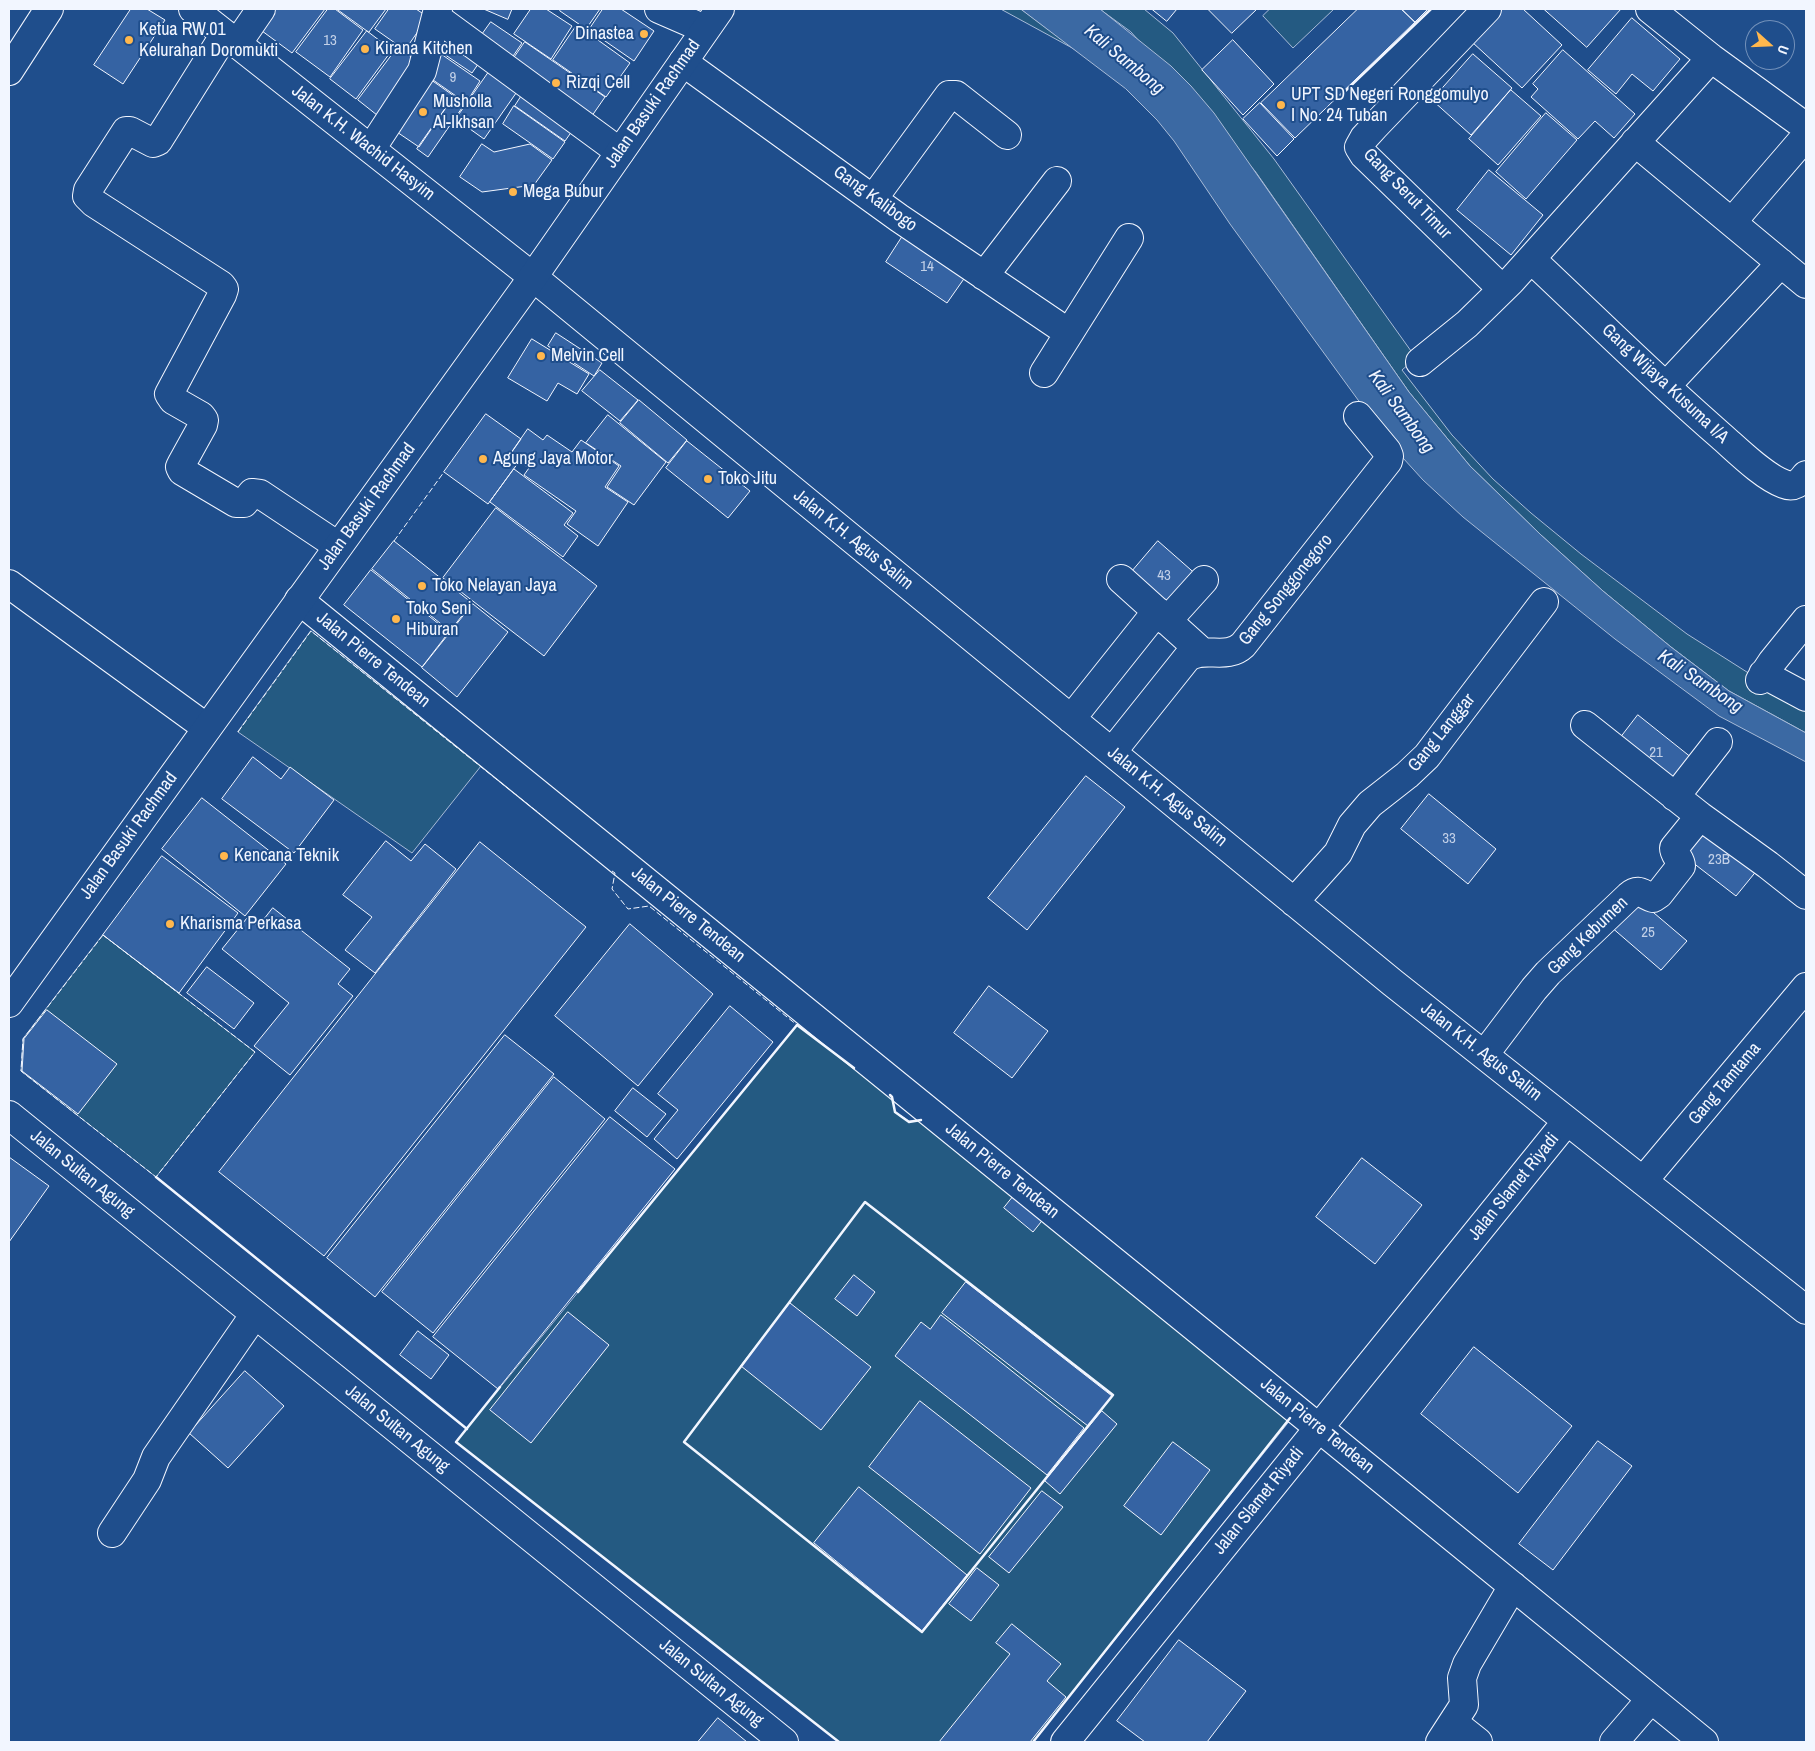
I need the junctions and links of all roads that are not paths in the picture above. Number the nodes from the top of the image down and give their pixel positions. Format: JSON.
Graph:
{"nodes":[{"id":1,"x":49,"y":9,"type":"edge"},
{"id":2,"x":193,"y":9,"type":"edge"},
{"id":3,"x":261,"y":9,"type":"edge"},
{"id":4,"x":659,"y":9,"type":"edge"},
{"id":5,"x":1487,"y":9,"type":"edge"},
{"id":6,"x":1650,"y":9,"type":"edge"},
{"id":7,"x":437,"y":13,"type":"edge"},
{"id":8,"x":713,"y":19,"type":"edge"},
{"id":9,"x":231,"y":39,"type":"junction"},
{"id":10,"x":1711,"y":58,"type":"junction"},
{"id":11,"x":683,"y":62,"type":"junction"},
{"id":12,"x":9,"y":72,"type":"edge"},
{"id":13,"x":1806,"y":127,"type":"edge"},
{"id":14,"x":1006,"y":135,"type":"dead end"},
{"id":15,"x":1806,"y":136,"type":"edge"},
{"id":16,"x":1635,"y":142,"type":"junction"},
{"id":17,"x":371,"y":149,"type":"junction"},
{"id":18,"x":620,"y":152,"type":"junction"},
{"id":19,"x":1058,"y":181,"type":"dead end"},
{"id":20,"x":873,"y":199,"type":"junction"},
{"id":21,"x":1732,"y":222,"type":"junction"},
{"id":22,"x":1129,"y":238,"type":"dead end"},
{"id":23,"x":1531,"y":259,"type":"junction"},
{"id":24,"x":1781,"y":263,"type":"junction"},
{"id":25,"x":984,"y":276,"type":"junction"},
{"id":26,"x":533,"y":277,"type":"junction"},
{"id":27,"x":1806,"y":284,"type":"edge"},
{"id":28,"x":1502,"y":289,"type":"junction"},
{"id":29,"x":1069,"y":333,"type":"junction"},
{"id":30,"x":1420,"y":362,"type":"dead end"},
{"id":31,"x":1044,"y":373,"type":"dead end"},
{"id":32,"x":1666,"y":386,"type":"junction"},
{"id":33,"x":1358,"y":416,"type":"dead end"},
{"id":34,"x":1806,"y":475,"type":"edge"},
{"id":35,"x":338,"y":546,"type":"junction"},
{"id":36,"x":1121,"y":580,"type":"dead end"},
{"id":37,"x":1204,"y":580,"type":"dead end"},
{"id":38,"x":9,"y":584,"type":"edge"},
{"id":39,"x":299,"y":600,"type":"junction"},
{"id":40,"x":1544,"y":602,"type":"dead end"},
{"id":41,"x":1162,"y":616,"type":"junction"},
{"id":42,"x":1806,"y":620,"type":"edge"},
{"id":43,"x":1202,"y":652,"type":"junction"},
{"id":44,"x":1806,"y":697,"type":"edge"},
{"id":45,"x":1071,"y":719,"type":"junction"},
{"id":46,"x":1586,"y":725,"type":"dead end"},
{"id":47,"x":207,"y":728,"type":"junction"},
{"id":48,"x":1718,"y":742,"type":"dead end"},
{"id":49,"x":1112,"y":752,"type":"junction"},
{"id":50,"x":1675,"y":796,"type":"junction"},
{"id":51,"x":1700,"y":816,"type":"junction"},
{"id":52,"x":1806,"y":895,"type":"edge"},
{"id":53,"x":1294,"y":902,"type":"junction"},
{"id":54,"x":1806,"y":987,"type":"edge"},
{"id":55,"x":9,"y":1003,"type":"edge"},
{"id":56,"x":1484,"y":1055,"type":"junction"},
{"id":57,"x":9,"y":1115,"type":"edge"},
{"id":58,"x":1567,"y":1121,"type":"junction"},
{"id":59,"x":1643,"y":1181,"type":"junction"},
{"id":60,"x":1806,"y":1310,"type":"edge"},
{"id":61,"x":255,"y":1314,"type":"junction"},
{"id":62,"x":1319,"y":1428,"type":"junction"},
{"id":63,"x":112,"y":1533,"type":"dead end"},
{"id":64,"x":1513,"y":1586,"type":"junction"},
{"id":65,"x":1651,"y":1699,"type":"junction"},
{"id":66,"x":1447,"y":1733,"type":"edge"},
{"id":67,"x":784,"y":1742,"type":"edge"},
{"id":68,"x":1065,"y":1742,"type":"edge"},
{"id":69,"x":1478,"y":1742,"type":"edge"},
{"id":70,"x":1614,"y":1742,"type":"edge"},
{"id":71,"x":1704,"y":1742,"type":"edge"}],
"edges":[{"from":1,"to":12,"type":"street"},
{"from":2,"to":9,"type":"street","name":"Jalan K.H. Wachid Hasyim"},
{"from":3,"to":9,"type":"street"},
{"from":4,"to":8,"type":"street"},
{"from":5,"to":28,"type":"street","name":"Gang Serut Timur"},
{"from":6,"to":10,"type":"street"},
{"from":7,"to":17,"type":"street"},
{"from":7,"to":18,"type":"street"},
{"from":8,"to":11,"type":"street","name":"Jalan Basuki Rachmad"},
{"from":9,"to":17,"type":"street","name":"Jalan K.H. Wachid Hasyim"},
{"from":9,"to":35,"type":"street"},
{"from":10,"to":13,"type":"street"},
{"from":10,"to":16,"type":"street"},
{"from":11,"to":18,"type":"street","name":"Jalan Basuki Rachmad"},
{"from":11,"to":20,"type":"street","name":"Gang Kalibogo"},
{"from":14,"to":20,"type":"street"},
{"from":15,"to":21,"type":"street"},
{"from":16,"to":21,"type":"street"},
{"from":16,"to":23,"type":"street"},
{"from":17,"to":26,"type":"street","name":"Jalan K.H. Wachid Hasyim"},
{"from":18,"to":26,"type":"street","name":"Jalan Basuki Rachmad"},
{"from":19,"to":25,"type":"street"},
{"from":20,"to":25,"type":"street","name":"Gang Kalibogo"},
{"from":21,"to":24,"type":"street"},
{"from":22,"to":29,"type":"street"},
{"from":23,"to":28,"type":"street"},
{"from":23,"to":32,"type":"street","name":"Gang Wijaya Kusuma I/A"},
{"from":24,"to":27,"type":"street"},
{"from":24,"to":32,"type":"street"},
{"from":25,"to":29,"type":"street","name":"Gang Kalibogo"},
{"from":26,"to":35,"type":"street","name":"Jalan Basuki Rachmad"},
{"from":26,"to":45,"type":"street","name":"Jalan K.H. Agus Salim"},
{"from":28,"to":30,"type":"street"},
{"from":29,"to":31,"type":"street"},
{"from":32,"to":34,"type":"street","name":"Gang Wijaya Kusuma I/A"},
{"from":33,"to":43,"type":"street","name":"Gang Songgonegoro"},
{"from":35,"to":39,"type":"street","name":"Jalan Basuki Rachmad"},
{"from":36,"to":41,"type":"street"},
{"from":37,"to":41,"type":"street"},
{"from":38,"to":47,"type":"street"},
{"from":39,"to":47,"type":"street","name":"Jalan Basuki Rachmad"},
{"from":39,"to":62,"type":"street","name":"Jalan Pierre Tendean"},
{"from":40,"to":53,"type":"street","name":"Gang Langgar"},
{"from":41,"to":43,"type":"street"},
{"from":41,"to":45,"type":"street"},
{"from":42,"to":44,"type":"street"},
{"from":43,"to":49,"type":"street"},
{"from":45,"to":49,"type":"street","name":"Jalan K.H. Agus Salim"},
{"from":46,"to":50,"type":"street"},
{"from":47,"to":55,"type":"street","name":"Jalan Basuki Rachmad"},
{"from":48,"to":50,"type":"street"},
{"from":49,"to":53,"type":"street","name":"Jalan K.H. Agus Salim"},
{"from":50,"to":51,"type":"street"},
{"from":51,"to":52,"type":"street"},
{"from":51,"to":56,"type":"street","name":"Gang Kebumen"},
{"from":53,"to":56,"type":"street","name":"Jalan K.H. Agus Salim"},
{"from":54,"to":59,"type":"street","name":"Gang Tamtama"},
{"from":56,"to":58,"type":"street","name":"Jalan K.H. Agus Salim"},
{"from":57,"to":61,"type":"street","name":"Jalan Sultan Agung"},
{"from":58,"to":59,"type":"street","name":"Jalan K.H. Agus Salim"},
{"from":58,"to":62,"type":"street","name":"Jalan Slamet Riyadi"},
{"from":59,"to":60,"type":"street","name":"Jalan K.H. Agus Salim"},
{"from":61,"to":63,"type":"street"},
{"from":61,"to":67,"type":"street","name":"Jalan Sultan Agung"},
{"from":62,"to":64,"type":"street","name":"Jalan Pierre Tendean"},
{"from":62,"to":68,"type":"street","name":"Jalan Slamet Riyadi"},
{"from":64,"to":65,"type":"street","name":"Jalan Pierre Tendean"},
{"from":64,"to":66,"type":"street"},
{"from":65,"to":70,"type":"street"},
{"from":65,"to":71,"type":"street","name":"Jalan Pierre Tendean"},
{"from":66,"to":69,"type":"street"}]}
